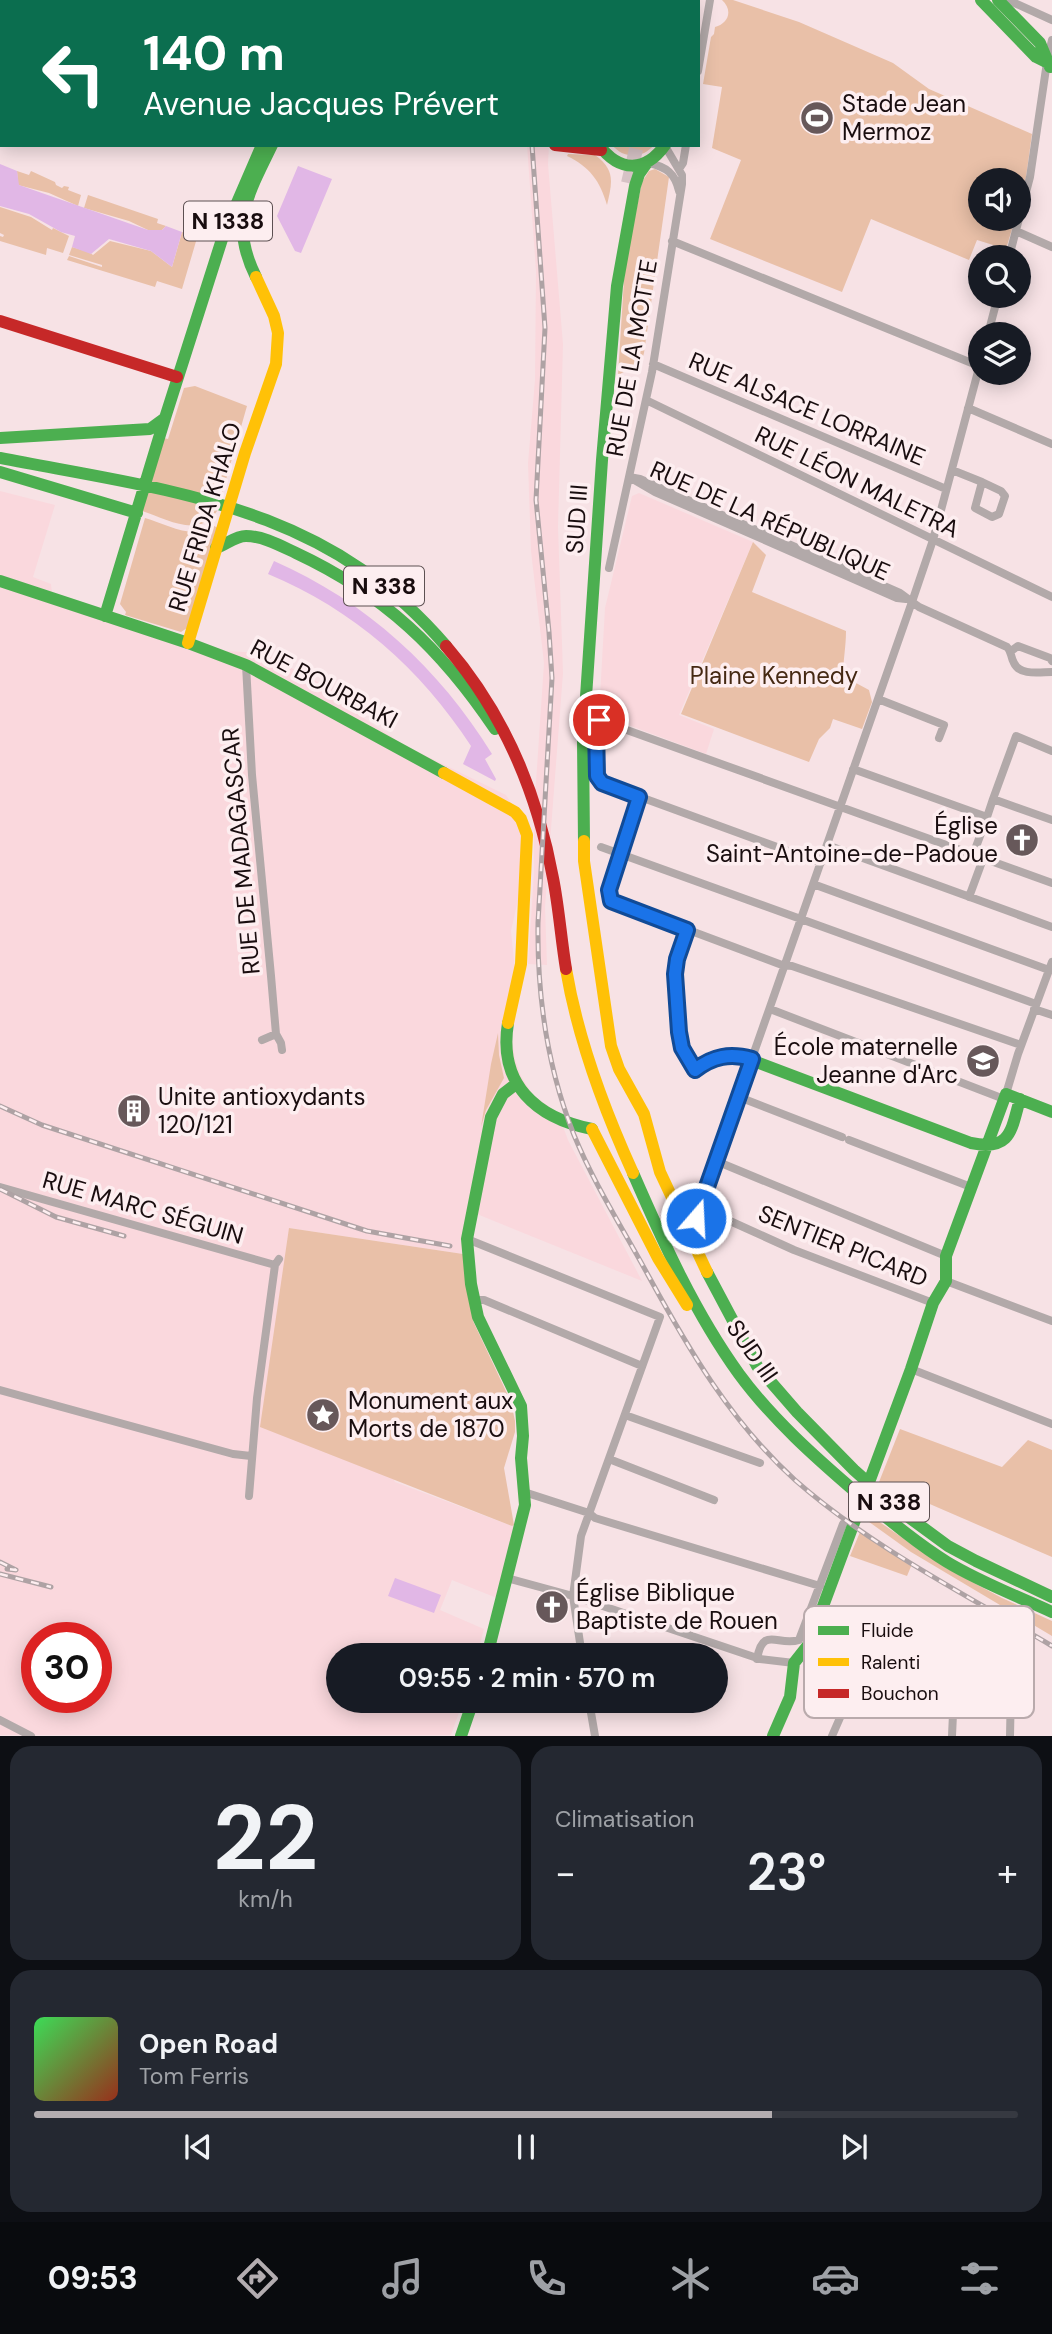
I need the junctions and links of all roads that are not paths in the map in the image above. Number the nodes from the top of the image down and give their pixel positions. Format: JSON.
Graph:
{"nodes":[{"id":1,"x":710,"y":0,"type":"edge"},
{"id":2,"x":981,"y":0,"type":"edge"},
{"id":3,"x":998,"y":0,"type":"edge"},
{"id":4,"x":1012,"y":2,"type":"edge"},
{"id":5,"x":1052,"y":20,"type":"edge"},
{"id":6,"x":1052,"y":40,"type":"edge"},
{"id":7,"x":700,"y":59,"type":"edge"},
{"id":8,"x":1050,"y":66,"type":"edge"},
{"id":9,"x":261,"y":147,"type":"edge"},
{"id":10,"x":271,"y":147,"type":"edge"},
{"id":11,"x":600,"y":147,"type":"edge"},
{"id":12,"x":664,"y":147,"type":"edge"},
{"id":13,"x":666,"y":147,"type":"edge"},
{"id":14,"x":686,"y":147,"type":"edge"},
{"id":15,"x":648,"y":164,"type":"junction"},
{"id":16,"x":679,"y":169,"type":"junction"},
{"id":17,"x":1031,"y":171,"type":"edge"},
{"id":18,"x":628,"y":183,"type":"tunnel mouth"},
{"id":19,"x":679,"y":194,"type":"junction"},
{"id":20,"x":1016,"y":231,"type":"joint"},
{"id":21,"x":672,"y":241,"type":"junction"},
{"id":22,"x":1012,"y":245,"type":"edge"},
{"id":23,"x":1052,"y":247,"type":"edge"},
{"id":24,"x":0,"y":321,"type":"edge"},
{"id":25,"x":968,"y":360,"type":"edge"},
{"id":26,"x":653,"y":364,"type":"junction"},
{"id":27,"x":177,"y":377,"type":"junction"},
{"id":28,"x":974,"y":385,"type":"edge"},
{"id":29,"x":646,"y":400,"type":"junction"},
{"id":30,"x":607,"y":405,"type":"junction"},
{"id":31,"x":968,"y":408,"type":"junction"},
{"id":32,"x":165,"y":418,"type":"junction"},
{"id":33,"x":0,"y":438,"type":"edge"},
{"id":34,"x":1052,"y":444,"type":"edge"},
{"id":35,"x":0,"y":458,"type":"edge"},
{"id":36,"x":952,"y":470,"type":"junction"},
{"id":37,"x":0,"y":472,"type":"edge"},
{"id":38,"x":629,"y":477,"type":"junction"},
{"id":39,"x":982,"y":482,"type":"junction"},
{"id":40,"x":946,"y":489,"type":"junction"},
{"id":41,"x":137,"y":513,"type":"junction"},
{"id":42,"x":933,"y":540,"type":"junction"},
{"id":43,"x":216,"y":548,"type":"junction"},
{"id":44,"x":609,"y":568,"type":"dead end"},
{"id":45,"x":0,"y":580,"type":"edge"},
{"id":46,"x":1052,"y":597,"type":"edge"},
{"id":47,"x":909,"y":601,"type":"junction"},
{"id":48,"x":105,"y":616,"type":"junction"},
{"id":49,"x":188,"y":643,"type":"junction"},
{"id":50,"x":1011,"y":651,"type":"junction"},
{"id":51,"x":1052,"y":661,"type":"edge"},
{"id":52,"x":246,"y":664,"type":"junction"},
{"id":53,"x":1052,"y":672,"type":"edge"},
{"id":54,"x":878,"y":699,"type":"junction"},
{"id":55,"x":939,"y":738,"type":"dead end"},
{"id":56,"x":1052,"y":751,"type":"edge"},
{"id":57,"x":853,"y":769,"type":"junction"},
{"id":58,"x":532,"y":794,"type":"junction"},
{"id":59,"x":639,"y":797,"type":"junction"},
{"id":60,"x":993,"y":799,"type":"junction"},
{"id":61,"x":840,"y":807,"type":"junction"},
{"id":62,"x":987,"y":817,"type":"junction"},
{"id":63,"x":1052,"y":820,"type":"edge"},
{"id":64,"x":827,"y":845,"type":"junction"},
{"id":65,"x":601,"y":848,"type":"dead end"},
{"id":66,"x":620,"y":854,"type":"junction"},
{"id":67,"x":978,"y":857,"type":"junction"},
{"id":68,"x":821,"y":863,"type":"junction"},
{"id":69,"x":813,"y":884,"type":"junction"},
{"id":70,"x":1052,"y":884,"type":"edge"},
{"id":71,"x":969,"y":897,"type":"junction"},
{"id":72,"x":800,"y":921,"type":"junction"},
{"id":73,"x":1052,"y":927,"type":"edge"},
{"id":74,"x":687,"y":930,"type":"junction"},
{"id":75,"x":785,"y":966,"type":"junction"},
{"id":76,"x":1050,"y":966,"type":"edge"},
{"id":77,"x":1035,"y":1007,"type":"junction"},
{"id":78,"x":770,"y":1009,"type":"junction"},
{"id":79,"x":1052,"y":1015,"type":"edge"},
{"id":80,"x":276,"y":1034,"type":"junction"},
{"id":81,"x":262,"y":1040,"type":"dead end"},
{"id":82,"x":270,"y":1045,"type":"dead end"},
{"id":83,"x":1021,"y":1045,"type":"junction"},
{"id":84,"x":282,"y":1050,"type":"dead end"},
{"id":85,"x":752,"y":1059,"type":"junction"},
{"id":86,"x":695,"y":1070,"type":"joint"},
{"id":87,"x":516,"y":1084,"type":"junction"},
{"id":88,"x":739,"y":1097,"type":"junction"},
{"id":89,"x":1005,"y":1097,"type":"junction"},
{"id":90,"x":1020,"y":1100,"type":"junction"},
{"id":91,"x":1052,"y":1112,"type":"edge"},
{"id":92,"x":986,"y":1146,"type":"junction"},
{"id":93,"x":716,"y":1161,"type":"junction"},
{"id":94,"x":0,"y":1187,"type":"edge"},
{"id":95,"x":971,"y":1187,"type":"junction"},
{"id":96,"x":467,"y":1239,"type":"junction"},
{"id":97,"x":946,"y":1256,"type":"junction"},
{"id":98,"x":946,"y":1281,"type":"junction"},
{"id":99,"x":474,"y":1300,"type":"junction"},
{"id":100,"x":933,"y":1303,"type":"junction"},
{"id":101,"x":1052,"y":1321,"type":"edge"},
{"id":102,"x":726,"y":1355,"type":"junction"},
{"id":103,"x":642,"y":1366,"type":"junction"},
{"id":104,"x":911,"y":1369,"type":"junction"},
{"id":105,"x":0,"y":1390,"type":"edge"},
{"id":106,"x":625,"y":1415,"type":"junction"},
{"id":107,"x":1052,"y":1424,"type":"edge"},
{"id":108,"x":251,"y":1456,"type":"junction"},
{"id":109,"x":609,"y":1460,"type":"junction"},
{"id":110,"x":760,"y":1463,"type":"dead end"},
{"id":111,"x":524,"y":1492,"type":"junction"},
{"id":112,"x":249,"y":1496,"type":"dead end"},
{"id":113,"x":714,"y":1500,"type":"dead end"},
{"id":114,"x":589,"y":1513,"type":"junction"},
{"id":115,"x":844,"y":1524,"type":"dead end"},
{"id":116,"x":507,"y":1578,"type":"junction"},
{"id":117,"x":820,"y":1586,"type":"junction"},
{"id":118,"x":573,"y":1596,"type":"junction"},
{"id":119,"x":1052,"y":1597,"type":"edge"},
{"id":120,"x":812,"y":1606,"type":"edge"},
{"id":121,"x":823,"y":1606,"type":"edge"},
{"id":122,"x":1052,"y":1612,"type":"edge"},
{"id":123,"x":804,"y":1627,"type":"edge"},
{"id":124,"x":490,"y":1643,"type":"edge"},
{"id":125,"x":580,"y":1643,"type":"edge"},
{"id":126,"x":804,"y":1650,"type":"edge"},
{"id":127,"x":757,"y":1658,"type":"junction"},
{"id":128,"x":794,"y":1663,"type":"junction"},
{"id":129,"x":469,"y":1713,"type":"edge"},
{"id":130,"x":591,"y":1713,"type":"edge"},
{"id":131,"x":840,"y":1718,"type":"edge"},
{"id":132,"x":0,"y":1720,"type":"edge"},
{"id":133,"x":31,"y":1735,"type":"edge"},
{"id":134,"x":461,"y":1735,"type":"edge"},
{"id":135,"x":595,"y":1735,"type":"edge"},
{"id":136,"x":773,"y":1735,"type":"edge"},
{"id":137,"x":832,"y":1735,"type":"edge"}],
"edges":[{"from":1,"to":7,"type":"street"},
{"from":2,"to":8,"type":"main road"},
{"from":3,"to":8,"type":"main road"},
{"from":4,"to":5,"type":"street"},
{"from":6,"to":8,"type":"street"},
{"from":8,"to":17,"type":"street"},
{"from":9,"to":27,"type":"main road","number":"N 1338"},
{"from":10,"to":43,"type":"main road","name":"RUE FRIDA KHALO","number":"N 1338"},
{"from":11,"to":15,"type":"main road"},
{"from":12,"to":15,"type":"main road"},
{"from":13,"to":16,"type":"street"},
{"from":14,"to":16,"type":"street","name":"RUE DE LA MOTTE"},
{"from":15,"to":19,"type":"street"},
{"from":15,"to":30,"type":"main road"},
{"from":16,"to":19,"type":"street","name":"RUE DE LA MOTTE"},
{"from":18,"to":30,"type":"main road"},
{"from":19,"to":21,"type":"street","name":"RUE DE LA MOTTE"},
{"from":20,"to":22,"type":"street"},
{"from":20,"to":23,"type":"street"},
{"from":21,"to":25,"type":"street"},
{"from":21,"to":26,"type":"street","name":"RUE DE LA MOTTE"},
{"from":24,"to":27,"type":"main road"},
{"from":26,"to":29,"type":"street","name":"RUE DE LA MOTTE"},
{"from":26,"to":40,"type":"street","name":"RUE ALSACE LORRAINE"},
{"from":27,"to":32,"type":"main road","number":"N 1338"},
{"from":28,"to":31,"type":"street"},
{"from":29,"to":38,"type":"street","name":"RUE DE LA MOTTE"},
{"from":29,"to":42,"type":"street","name":"RUE LÉON MALETRA"},
{"from":30,"to":119,"type":"main road","name":"SUD III","number":"N 338"},
{"from":31,"to":34,"type":"street"},
{"from":31,"to":36,"type":"street"},
{"from":32,"to":33,"type":"main road"},
{"from":32,"to":41,"type":"main road"},
{"from":35,"to":58,"type":"main road","number":"N 338"},
{"from":36,"to":39,"type":"street"},
{"from":36,"to":40,"type":"street"},
{"from":37,"to":41,"type":"main road"},
{"from":38,"to":44,"type":"street","name":"RUE DE LA MOTTE"},
{"from":38,"to":47,"type":"street","name":"RUE DE LA RÉPUBLIQUE"},
{"from":39,"to":39,"type":"street"},
{"from":40,"to":42,"type":"street"},
{"from":41,"to":48,"type":"main road"},
{"from":42,"to":46,"type":"street","name":"RUE LÉON MALETRA"},
{"from":42,"to":47,"type":"street"},
{"from":43,"to":49,"type":"main road","name":"RUE FRIDA KHALO"},
{"from":43,"to":58,"type":"main road"},
{"from":45,"to":48,"type":"main road","name":"RUE BOURBAKI"},
{"from":47,"to":50,"type":"street","name":"RUE DE LA RÉPUBLIQUE"},
{"from":47,"to":54,"type":"street"},
{"from":48,"to":49,"type":"main road","name":"RUE BOURBAKI"},
{"from":49,"to":52,"type":"main road","name":"RUE BOURBAKI"},
{"from":50,"to":51,"type":"street","name":"RUE DE LA RÉPUBLIQUE"},
{"from":50,"to":53,"type":"street","name":"RUE DE LA RÉPUBLIQUE"},
{"from":52,"to":80,"type":"street","name":"RUE DE MADAGASCAR"},
{"from":52,"to":87,"type":"main road","name":"RUE BOURBAKI"},
{"from":54,"to":55,"type":"street"},
{"from":54,"to":57,"type":"street"},
{"from":56,"to":60,"type":"street"},
{"from":57,"to":61,"type":"street"},
{"from":57,"to":62,"type":"street"},
{"from":58,"to":102,"type":"main road","name":"SUD III","number":"N 338"},
{"from":59,"to":61,"type":"street"},
{"from":59,"to":66,"type":"street"},
{"from":59,"to":68,"type":"street"},
{"from":60,"to":62,"type":"street"},
{"from":60,"to":63,"type":"street"},
{"from":61,"to":64,"type":"street"},
{"from":61,"to":67,"type":"street"},
{"from":62,"to":67,"type":"street"},
{"from":64,"to":68,"type":"street"},
{"from":64,"to":71,"type":"street"},
{"from":65,"to":66,"type":"street"},
{"from":66,"to":72,"type":"street"},
{"from":66,"to":74,"type":"street"},
{"from":67,"to":70,"type":"street"},
{"from":67,"to":71,"type":"street"},
{"from":68,"to":69,"type":"street"},
{"from":69,"to":72,"type":"street"},
{"from":69,"to":76,"type":"street"},
{"from":71,"to":73,"type":"street"},
{"from":72,"to":75,"type":"street"},
{"from":72,"to":77,"type":"street"},
{"from":74,"to":75,"type":"street"},
{"from":74,"to":86,"type":"street"},
{"from":75,"to":78,"type":"street"},
{"from":75,"to":83,"type":"street"},
{"from":76,"to":77,"type":"street"},
{"from":77,"to":79,"type":"street"},
{"from":77,"to":83,"type":"street"},
{"from":78,"to":85,"type":"street"},
{"from":78,"to":89,"type":"street"},
{"from":80,"to":81,"type":"street"},
{"from":80,"to":82,"type":"street"},
{"from":80,"to":84,"type":"street","name":"RUE DE MADAGASCAR"},
{"from":83,"to":89,"type":"street"},
{"from":85,"to":86,"type":"main road"},
{"from":85,"to":88,"type":"street"},
{"from":85,"to":92,"type":"main road"},
{"from":87,"to":96,"type":"main road"},
{"from":87,"to":102,"type":"main road"},
{"from":88,"to":93,"type":"street"},
{"from":88,"to":95,"type":"street"},
{"from":89,"to":90,"type":"main road"},
{"from":89,"to":92,"type":"main road"},
{"from":90,"to":91,"type":"main road"},
{"from":90,"to":92,"type":"main road"},
{"from":92,"to":95,"type":"main road"},
{"from":93,"to":97,"type":"street"},
{"from":93,"to":100,"type":"street","name":"SENTIER PICARD"},
{"from":94,"to":108,"type":"street","name":"RUE MARC SÉGUIN"},
{"from":95,"to":97,"type":"main road"},
{"from":96,"to":99,"type":"main road"},
{"from":96,"to":103,"type":"street"},
{"from":97,"to":98,"type":"main road"},
{"from":98,"to":100,"type":"main road"},
{"from":98,"to":101,"type":"street"},
{"from":99,"to":103,"type":"street"},
{"from":99,"to":111,"type":"main road"},
{"from":100,"to":104,"type":"main road"},
{"from":102,"to":122,"type":"main road","name":"SUD III","number":"N 338"},
{"from":103,"to":106,"type":"street"},
{"from":104,"to":107,"type":"street"},
{"from":104,"to":121,"type":"main road"},
{"from":105,"to":108,"type":"street"},
{"from":106,"to":109,"type":"street"},
{"from":106,"to":110,"type":"street"},
{"from":108,"to":112,"type":"street"},
{"from":109,"to":113,"type":"street"},
{"from":109,"to":114,"type":"street"},
{"from":111,"to":114,"type":"street"},
{"from":111,"to":116,"type":"main road"},
{"from":114,"to":117,"type":"street"},
{"from":114,"to":118,"type":"street"},
{"from":115,"to":117,"type":"street"},
{"from":116,"to":118,"type":"street"},
{"from":116,"to":124,"type":"main road"},
{"from":117,"to":120,"type":"street"},
{"from":118,"to":125,"type":"street"},
{"from":118,"to":127,"type":"street"},
{"from":123,"to":127,"type":"street"},
{"from":126,"to":128,"type":"main road"},
{"from":127,"to":128,"type":"street"},
{"from":128,"to":136,"type":"main road"},
{"from":129,"to":134,"type":"main road"},
{"from":130,"to":135,"type":"street"},
{"from":131,"to":137,"type":"street"},
{"from":132,"to":133,"type":"street"}]}
